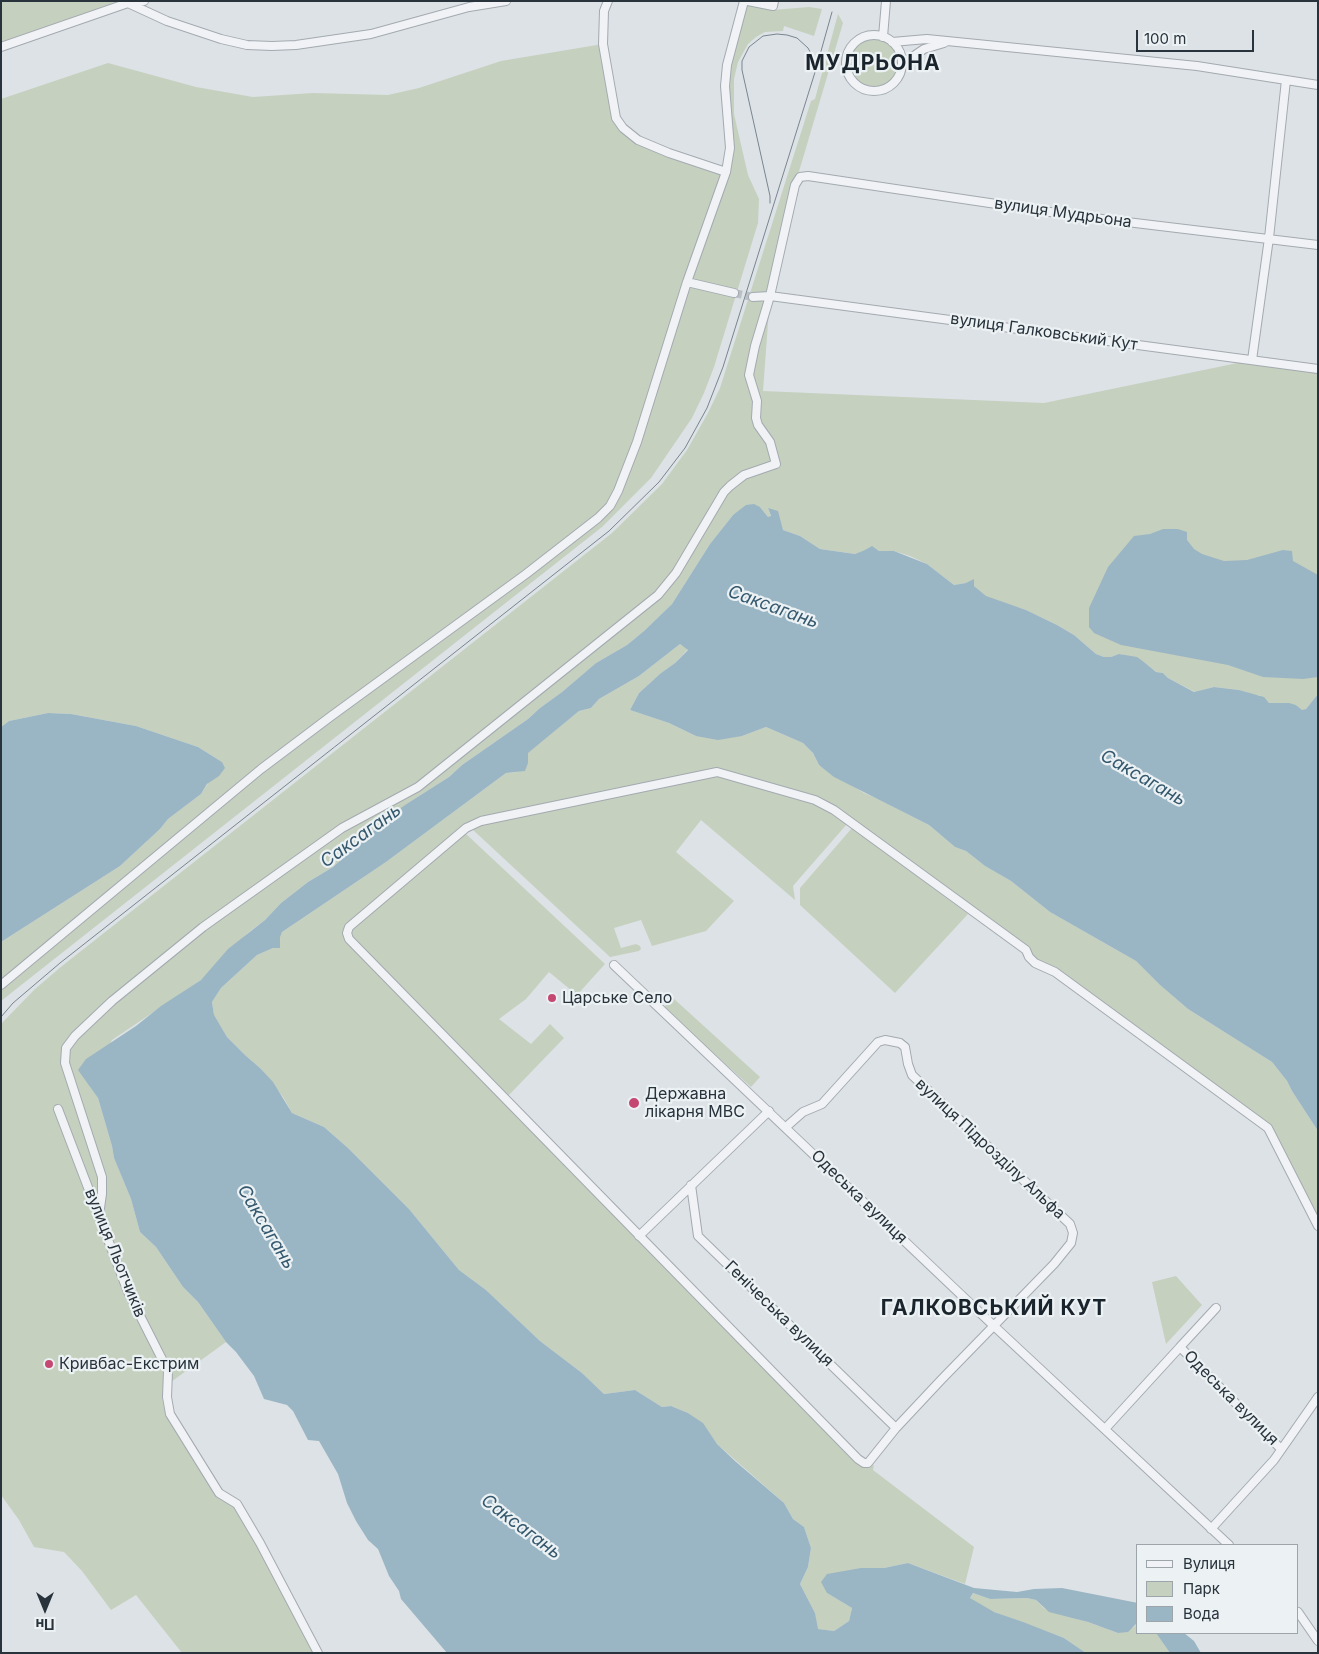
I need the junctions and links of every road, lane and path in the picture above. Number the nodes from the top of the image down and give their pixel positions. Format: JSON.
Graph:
{"nodes":[{"id":1,"x":144,"y":1,"type":"edge"},
{"id":2,"x":506,"y":1,"type":"edge"},
{"id":3,"x":608,"y":1,"type":"edge"},
{"id":4,"x":744,"y":1,"type":"edge"},
{"id":5,"x":748,"y":1,"type":"edge"},
{"id":6,"x":886,"y":1,"type":"edge"},
{"id":7,"x":128,"y":4,"type":"junction"},
{"id":8,"x":773,"y":4,"type":"edge"},
{"id":9,"x":884,"y":37,"type":"junction"},
{"id":10,"x":892,"y":42,"type":"junction"},
{"id":11,"x":946,"y":43,"type":"junction"},
{"id":12,"x":1,"y":46,"type":"edge"},
{"id":13,"x":902,"y":64,"type":"junction"},
{"id":14,"x":1286,"y":80,"type":"junction"},
{"id":15,"x":1318,"y":86,"type":"edge"},
{"id":16,"x":726,"y":172,"type":"junction"},
{"id":17,"x":1269,"y":238,"type":"junction"},
{"id":18,"x":1318,"y":245,"type":"edge"},
{"id":19,"x":687,"y":282,"type":"junction"},
{"id":20,"x":734,"y":293,"type":"tunnel mouth"},
{"id":21,"x":770,"y":296,"type":"junction"},
{"id":22,"x":753,"y":297,"type":"tunnel mouth"},
{"id":23,"x":1252,"y":360,"type":"junction"},
{"id":24,"x":1318,"y":369,"type":"edge"},
{"id":25,"x":614,"y":965,"type":"dead end"},
{"id":26,"x":1,"y":985,"type":"edge"},
{"id":27,"x":58,"y":1109,"type":"dead end"},
{"id":28,"x":769,"y":1111,"type":"junction"},
{"id":29,"x":786,"y":1128,"type":"junction"},
{"id":30,"x":691,"y":1185,"type":"junction"},
{"id":31,"x":98,"y":1215,"type":"junction"},
{"id":32,"x":1318,"y":1226,"type":"edge"},
{"id":33,"x":639,"y":1236,"type":"junction"},
{"id":34,"x":1216,"y":1308,"type":"dead end"},
{"id":35,"x":994,"y":1326,"type":"junction"},
{"id":36,"x":1180,"y":1347,"type":"junction"},
{"id":37,"x":1318,"y":1397,"type":"edge"},
{"id":38,"x":896,"y":1428,"type":"junction"},
{"id":39,"x":1105,"y":1429,"type":"junction"},
{"id":40,"x":1281,"y":1450,"type":"junction"},
{"id":41,"x":1212,"y":1529,"type":"junction"},
{"id":42,"x":1228,"y":1544,"type":"edge"},
{"id":43,"x":1299,"y":1613,"type":"edge"},
{"id":44,"x":1318,"y":1641,"type":"edge"},
{"id":45,"x":318,"y":1653,"type":"edge"}],
"edges":[{"from":1,"to":7,"type":"street"},
{"from":2,"to":7,"type":"street"},
{"from":3,"to":16,"type":"street"},
{"from":4,"to":16,"type":"street"},
{"from":5,"to":8,"type":"street"},
{"from":6,"to":9,"type":"street"},
{"from":7,"to":12,"type":"street"},
{"from":9,"to":10,"type":"street"},
{"from":9,"to":13,"type":"street"},
{"from":10,"to":11,"type":"street"},
{"from":10,"to":13,"type":"street"},
{"from":11,"to":13,"type":"street"},
{"from":11,"to":14,"type":"street"},
{"from":14,"to":15,"type":"street"},
{"from":14,"to":17,"type":"street"},
{"from":16,"to":19,"type":"street"},
{"from":17,"to":18,"type":"street","name":"вулиця Мудрьона"},
{"from":17,"to":21,"type":"street","name":"вулиця Мудрьона"},
{"from":17,"to":23,"type":"street"},
{"from":19,"to":20,"type":"street"},
{"from":19,"to":26,"type":"street"},
{"from":21,"to":22,"type":"street","name":"вулиця Галковський Кут"},
{"from":21,"to":23,"type":"street","name":"вулиця Галковський Кут"},
{"from":21,"to":31,"type":"street"},
{"from":23,"to":24,"type":"street","name":"вулиця Галковський Кут"},
{"from":25,"to":28,"type":"street","name":"Одеська вулиця"},
{"from":27,"to":31,"type":"street","name":"вулиця Льотчиків"},
{"from":28,"to":29,"type":"street","name":"Одеська вулиця"},
{"from":28,"to":30,"type":"street"},
{"from":29,"to":35,"type":"street","name":"Одеська вулиця"},
{"from":29,"to":35,"type":"street","name":"вулиця Підрозділу Альфа"},
{"from":30,"to":33,"type":"street"},
{"from":30,"to":38,"type":"street","name":"Генічеська вулиця"},
{"from":31,"to":45,"type":"street","name":"вулиця Льотчиків"},
{"from":32,"to":33,"type":"street"},
{"from":33,"to":38,"type":"street","name":"вулиця Підрозділу Альфа"},
{"from":34,"to":36,"type":"street","name":"Одеська вулиця"},
{"from":35,"to":38,"type":"street","name":"вулиця Підрозділу Альфа"},
{"from":35,"to":39,"type":"street","name":"Одеська вулиця"},
{"from":36,"to":39,"type":"street","name":"Одеська вулиця"},
{"from":36,"to":40,"type":"street","name":"Одеська вулиця"},
{"from":37,"to":40,"type":"street"},
{"from":39,"to":41,"type":"street","name":"Одеська вулиця"},
{"from":40,"to":41,"type":"street"},
{"from":41,"to":42,"type":"street","name":"Одеська вулиця"},
{"from":43,"to":44,"type":"street"}]}
